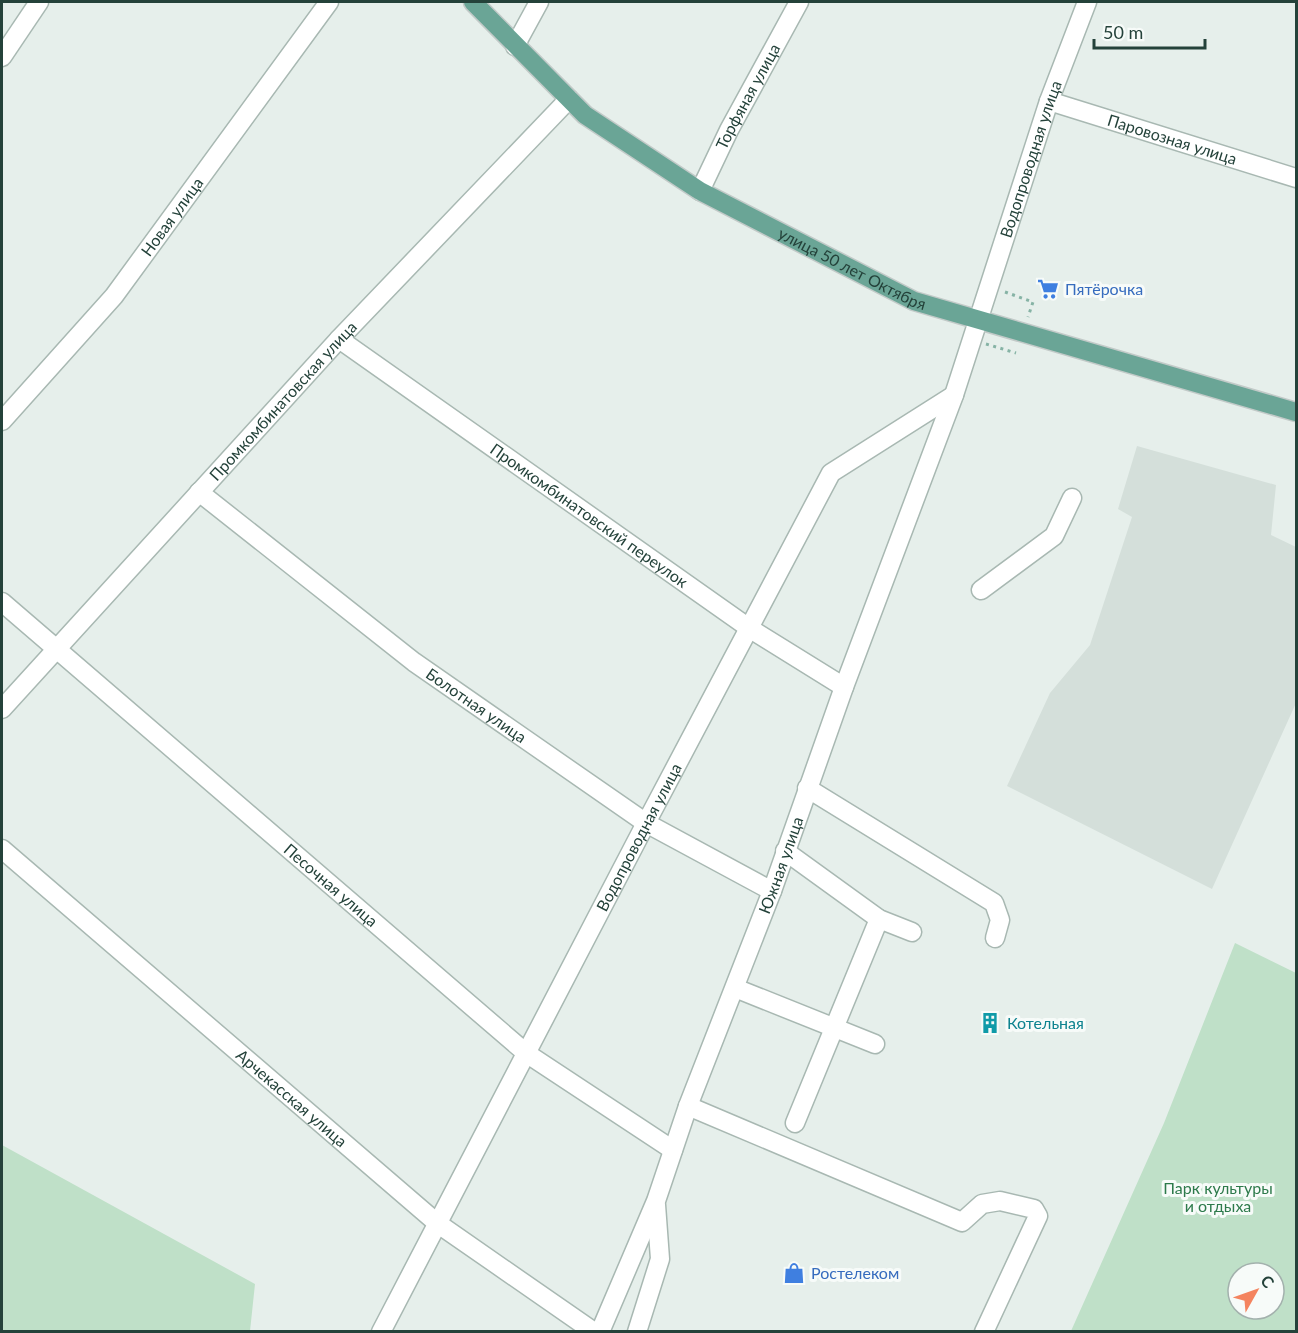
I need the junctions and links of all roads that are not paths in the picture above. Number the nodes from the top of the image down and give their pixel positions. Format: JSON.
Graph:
{"nodes":[{"id":1,"x":39,"y":2,"type":"edge"},
{"id":2,"x":329,"y":2,"type":"edge"},
{"id":3,"x":473,"y":2,"type":"edge"},
{"id":4,"x":539,"y":2,"type":"edge"},
{"id":5,"x":799,"y":2,"type":"edge"},
{"id":6,"x":1087,"y":2,"type":"edge"},
{"id":7,"x":515,"y":46,"type":"junction"},
{"id":8,"x":2,"y":57,"type":"edge"},
{"id":9,"x":568,"y":99,"type":"junction"},
{"id":10,"x":1049,"y":101,"type":"junction"},
{"id":11,"x":1296,"y":178,"type":"edge"},
{"id":12,"x":700,"y":191,"type":"junction"},
{"id":13,"x":979,"y":319,"type":"junction"},
{"id":14,"x":339,"y":339,"type":"junction"},
{"id":15,"x":954,"y":395,"type":"junction"},
{"id":16,"x":1296,"y":412,"type":"edge"},
{"id":17,"x":2,"y":421,"type":"edge"},
{"id":18,"x":199,"y":492,"type":"junction"},
{"id":19,"x":1072,"y":498,"type":"dead end"},
{"id":20,"x":981,"y":590,"type":"dead end"},
{"id":21,"x":2,"y":602,"type":"edge"},
{"id":22,"x":749,"y":628,"type":"junction"},
{"id":23,"x":57,"y":648,"type":"junction"},
{"id":24,"x":844,"y":687,"type":"junction"},
{"id":25,"x":2,"y":709,"type":"edge"},
{"id":26,"x":807,"y":788,"type":"junction"},
{"id":27,"x":646,"y":823,"type":"junction"},
{"id":28,"x":2,"y":849,"type":"edge"},
{"id":29,"x":785,"y":852,"type":"junction"},
{"id":30,"x":772,"y":891,"type":"junction"},
{"id":31,"x":879,"y":919,"type":"junction"},
{"id":32,"x":912,"y":932,"type":"dead end"},
{"id":33,"x":995,"y":938,"type":"dead end"},
{"id":34,"x":735,"y":988,"type":"junction"},
{"id":35,"x":835,"y":1027,"type":"junction"},
{"id":36,"x":875,"y":1044,"type":"dead end"},
{"id":37,"x":526,"y":1053,"type":"junction"},
{"id":38,"x":688,"y":1106,"type":"junction"},
{"id":39,"x":795,"y":1123,"type":"dead end"},
{"id":40,"x":673,"y":1150,"type":"junction"},
{"id":41,"x":656,"y":1201,"type":"junction"},
{"id":42,"x":438,"y":1223,"type":"junction"},
{"id":43,"x":381,"y":1332,"type":"edge"},
{"id":44,"x":594,"y":1332,"type":"edge"},
{"id":45,"x":600,"y":1332,"type":"edge"},
{"id":46,"x":637,"y":1332,"type":"edge"},
{"id":47,"x":984,"y":1332,"type":"edge"}],
"edges":[{"from":1,"to":8,"type":"street"},
{"from":2,"to":17,"type":"street","name":"Новая улица"},
{"from":3,"to":7,"type":"main road","name":"улица 50 лет Октября"},
{"from":4,"to":7,"type":"street"},
{"from":5,"to":12,"type":"street","name":"Торфяная улица"},
{"from":6,"to":10,"type":"street","name":"Водопроводная улица"},
{"from":7,"to":9,"type":"main road","name":"улица 50 лет Октября"},
{"from":9,"to":12,"type":"main road","name":"улица 50 лет Октября"},
{"from":9,"to":14,"type":"street","name":"Промкомбинатовская улица"},
{"from":10,"to":11,"type":"street","name":"Паровозная улица"},
{"from":10,"to":13,"type":"street","name":"Водопроводная улица"},
{"from":12,"to":13,"type":"main road","name":"улица 50 лет Октября"},
{"from":13,"to":15,"type":"street","name":"Водопроводная улица"},
{"from":13,"to":16,"type":"main road","name":"улица 50 лет Октября"},
{"from":14,"to":18,"type":"street","name":"Промкомбинатовская улица"},
{"from":14,"to":22,"type":"street","name":"Промкомбинатовский переулок"},
{"from":15,"to":22,"type":"street","name":"Водопроводная улица"},
{"from":15,"to":24,"type":"street","name":"Южная улица"},
{"from":18,"to":23,"type":"street","name":"Промкомбинатовская улица"},
{"from":18,"to":27,"type":"street","name":"Болотная улица"},
{"from":19,"to":20,"type":"street"},
{"from":21,"to":23,"type":"street","name":"Песочная улица"},
{"from":22,"to":24,"type":"street","name":"Промкомбинатовский переулок"},
{"from":22,"to":27,"type":"street","name":"Водопроводная улица"},
{"from":23,"to":25,"type":"street","name":"Промкомбинатовская улица"},
{"from":23,"to":37,"type":"street","name":"Песочная улица"},
{"from":24,"to":26,"type":"street","name":"Южная улица"},
{"from":26,"to":29,"type":"street","name":"Южная улица"},
{"from":26,"to":33,"type":"street"},
{"from":27,"to":30,"type":"street","name":"Болотная улица"},
{"from":27,"to":37,"type":"street","name":"Водопроводная улица"},
{"from":28,"to":42,"type":"street","name":"Арчекасская улица"},
{"from":29,"to":30,"type":"street","name":"Южная улица"},
{"from":29,"to":31,"type":"street"},
{"from":30,"to":34,"type":"street","name":"Южная улица"},
{"from":31,"to":32,"type":"street"},
{"from":31,"to":35,"type":"street"},
{"from":34,"to":35,"type":"street"},
{"from":34,"to":38,"type":"street","name":"Южная улица"},
{"from":35,"to":36,"type":"street"},
{"from":35,"to":39,"type":"street"},
{"from":37,"to":40,"type":"street","name":"Песочная улица"},
{"from":37,"to":42,"type":"street","name":"Водопроводная улица"},
{"from":38,"to":40,"type":"street","name":"Южная улица"},
{"from":38,"to":47,"type":"street"},
{"from":40,"to":41,"type":"street","name":"Южная улица"},
{"from":41,"to":45,"type":"street","name":"Южная улица"},
{"from":41,"to":46,"type":"street"},
{"from":42,"to":43,"type":"street","name":"Водопроводная улица"},
{"from":42,"to":44,"type":"street","name":"Арчекасская улица"}]}
